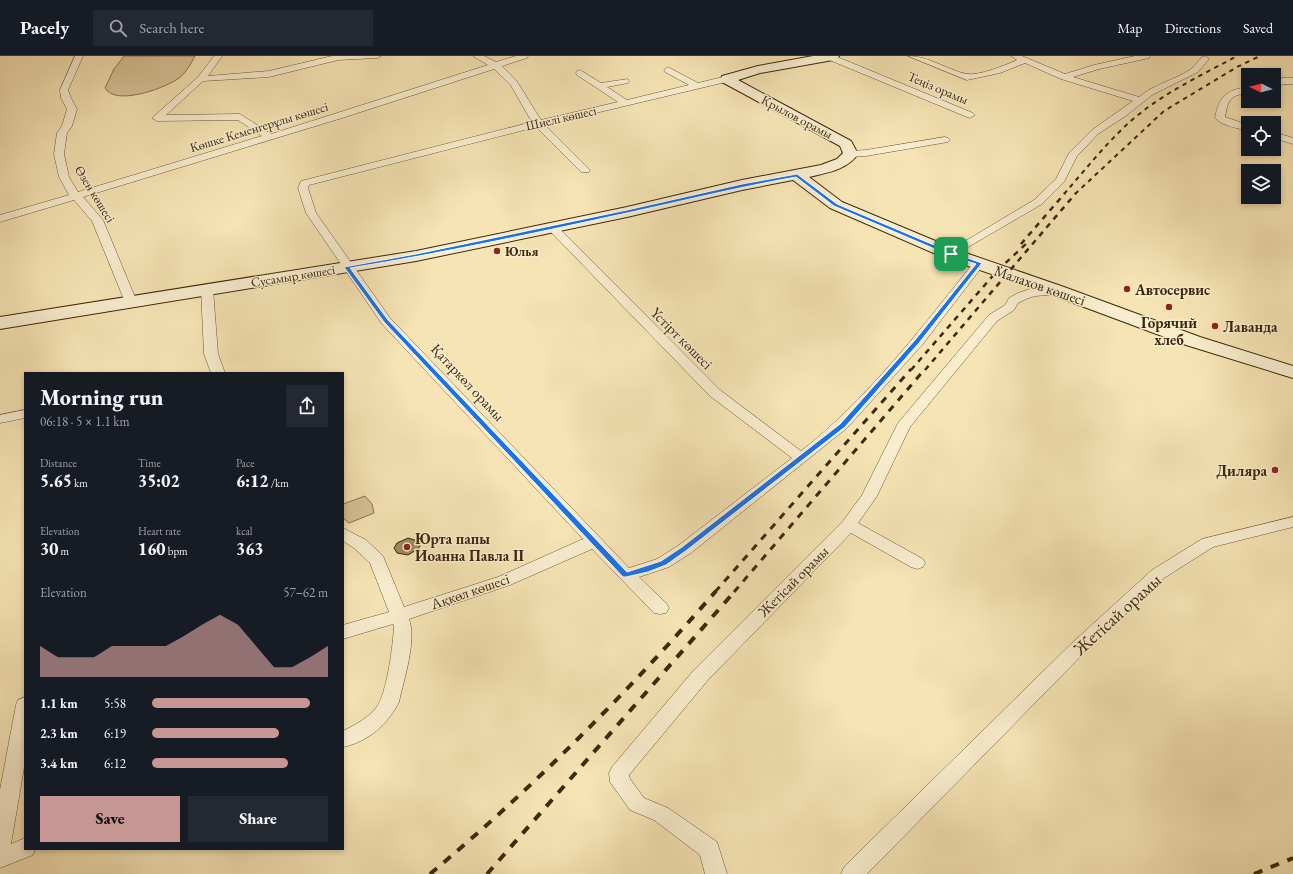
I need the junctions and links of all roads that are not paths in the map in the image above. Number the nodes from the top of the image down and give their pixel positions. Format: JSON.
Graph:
{"nodes":[{"id":1,"x":79,"y":56,"type":"edge"},
{"id":2,"x":218,"y":56,"type":"edge"},
{"id":3,"x":338,"y":56,"type":"edge"},
{"id":4,"x":377,"y":56,"type":"edge"},
{"id":5,"x":477,"y":56,"type":"edge"},
{"id":6,"x":524,"y":56,"type":"edge"},
{"id":7,"x":832,"y":56,"type":"edge"},
{"id":8,"x":912,"y":56,"type":"edge"},
{"id":9,"x":1015,"y":56,"type":"edge"},
{"id":10,"x":1195,"y":56,"type":"edge"},
{"id":11,"x":1139,"y":57,"type":"edge"},
{"id":12,"x":1206,"y":57,"type":"edge"},
{"id":13,"x":1025,"y":60,"type":"junction"},
{"id":14,"x":494,"y":64,"type":"junction"},
{"id":15,"x":668,"y":70,"type":"dead end"},
{"id":16,"x":580,"y":73,"type":"dead end"},
{"id":17,"x":1064,"y":77,"type":"junction"},
{"id":18,"x":201,"y":79,"type":"junction"},
{"id":19,"x":727,"y":79,"type":"junction"},
{"id":20,"x":625,"y":81,"type":"dead end"},
{"id":21,"x":1293,"y":81,"type":"edge"},
{"id":22,"x":1281,"y":82,"type":"edge"},
{"id":23,"x":600,"y":86,"type":"junction"},
{"id":24,"x":696,"y":86,"type":"junction"},
{"id":25,"x":1241,"y":91,"type":"edge"},
{"id":26,"x":1140,"y":100,"type":"junction"},
{"id":27,"x":625,"y":103,"type":"junction"},
{"id":28,"x":970,"y":115,"type":"dead end"},
{"id":29,"x":539,"y":123,"type":"junction"},
{"id":30,"x":1241,"y":126,"type":"edge"},
{"id":31,"x":270,"y":137,"type":"junction"},
{"id":32,"x":1281,"y":137,"type":"edge"},
{"id":33,"x":945,"y":140,"type":"dead end"},
{"id":34,"x":1293,"y":140,"type":"edge"},
{"id":35,"x":847,"y":158,"type":"junction"},
{"id":36,"x":585,"y":170,"type":"dead end"},
{"id":37,"x":797,"y":175,"type":"junction"},
{"id":38,"x":75,"y":195,"type":"junction"},
{"id":39,"x":305,"y":198,"type":"joint"},
{"id":40,"x":0,"y":219,"type":"edge"},
{"id":41,"x":553,"y":228,"type":"junction"},
{"id":42,"x":951,"y":254,"type":"junction"},
{"id":43,"x":979,"y":263,"type":"junction"},
{"id":44,"x":347,"y":267,"type":"junction"},
{"id":45,"x":207,"y":289,"type":"junction"},
{"id":46,"x":1058,"y":291,"type":"junction"},
{"id":47,"x":131,"y":302,"type":"junction"},
{"id":48,"x":0,"y":324,"type":"edge"},
{"id":49,"x":218,"y":372,"type":"edge"},
{"id":50,"x":1293,"y":372,"type":"edge"},
{"id":51,"x":24,"y":414,"type":"edge"},
{"id":52,"x":0,"y":419,"type":"edge"},
{"id":53,"x":801,"y":458,"type":"junction"},
{"id":54,"x":1293,"y":522,"type":"edge"},
{"id":55,"x":849,"y":525,"type":"junction"},
{"id":56,"x":344,"y":535,"type":"edge"},
{"id":57,"x":594,"y":541,"type":"junction"},
{"id":58,"x":917,"y":563,"type":"dead end"},
{"id":59,"x":626,"y":575,"type":"junction"},
{"id":60,"x":660,"y":608,"type":"dead end"},
{"id":61,"x":400,"y":615,"type":"junction"},
{"id":62,"x":344,"y":632,"type":"edge"},
{"id":63,"x":24,"y":711,"type":"edge"},
{"id":64,"x":344,"y":739,"type":"edge"},
{"id":65,"x":0,"y":848,"type":"edge"},
{"id":66,"x":24,"y":848,"type":"edge"},
{"id":67,"x":0,"y":858,"type":"edge"},
{"id":68,"x":716,"y":874,"type":"edge"},
{"id":69,"x":852,"y":874,"type":"edge"}],
"edges":[{"from":1,"to":38,"type":"street","name":"Өзен көшесі"},
{"from":2,"to":18,"type":"street"},
{"from":3,"to":4,"type":"street"},
{"from":3,"to":18,"type":"street"},
{"from":5,"to":14,"type":"street"},
{"from":6,"to":14,"type":"street","name":"Көшке Кеменгерұлы көшесі"},
{"from":7,"to":19,"type":"main road","name":"Шиелі көшесі"},
{"from":7,"to":28,"type":"street","name":"Теңіз орамы"},
{"from":8,"to":13,"type":"street"},
{"from":9,"to":13,"type":"street"},
{"from":10,"to":12,"type":"street"},
{"from":11,"to":17,"type":"street"},
{"from":12,"to":26,"type":"street"},
{"from":13,"to":17,"type":"street"},
{"from":14,"to":29,"type":"street"},
{"from":14,"to":31,"type":"street","name":"Көшке Кеменгерұлы көшесі"},
{"from":15,"to":24,"type":"street"},
{"from":16,"to":23,"type":"street"},
{"from":17,"to":26,"type":"street"},
{"from":18,"to":31,"type":"street"},
{"from":19,"to":24,"type":"street","name":"Шиелі көшесі"},
{"from":19,"to":35,"type":"main road","name":"Крылов орамы"},
{"from":20,"to":23,"type":"street"},
{"from":21,"to":22,"type":"street"},
{"from":23,"to":27,"type":"street"},
{"from":24,"to":27,"type":"street","name":"Шиелі көшесі"},
{"from":25,"to":30,"type":"street"},
{"from":26,"to":42,"type":"street"},
{"from":27,"to":29,"type":"street","name":"Шиелі көшесі"},
{"from":29,"to":36,"type":"street"},
{"from":29,"to":39,"type":"street","name":"Шиелі көшесі"},
{"from":31,"to":38,"type":"street","name":"Көшке Кеменгерұлы көшесі"},
{"from":32,"to":34,"type":"street"},
{"from":33,"to":35,"type":"street"},
{"from":35,"to":37,"type":"main road","name":"Сусамыр көшесі"},
{"from":37,"to":41,"type":"main road","name":"Сусамыр көшесі"},
{"from":37,"to":42,"type":"main road","name":"Малахов көшесі"},
{"from":38,"to":40,"type":"street","name":"Көшке Кеменгерұлы көшесі"},
{"from":38,"to":47,"type":"street","name":"Өзен көшесі"},
{"from":39,"to":44,"type":"street","name":"Қатаркөл орамы"},
{"from":41,"to":44,"type":"main road","name":"Сусамыр көшесі"},
{"from":41,"to":53,"type":"street","name":"Үстірт көшесі"},
{"from":42,"to":43,"type":"main road","name":"Малахов көшесі"},
{"from":43,"to":46,"type":"main road","name":"Малахов көшесі"},
{"from":43,"to":53,"type":"street"},
{"from":44,"to":45,"type":"main road","name":"Сусамыр көшесі"},
{"from":44,"to":57,"type":"street","name":"Қатаркөл орамы"},
{"from":45,"to":47,"type":"main road","name":"Сусамыр көшесі"},
{"from":45,"to":49,"type":"street"},
{"from":46,"to":50,"type":"main road","name":"Малахов көшесі"},
{"from":46,"to":55,"type":"street","name":"Жетісай орамы"},
{"from":47,"to":48,"type":"main road","name":"Сусамыр көшесі"},
{"from":51,"to":52,"type":"street"},
{"from":53,"to":59,"type":"street"},
{"from":54,"to":69,"type":"street","name":"Жетісай орамы"},
{"from":55,"to":58,"type":"street"},
{"from":55,"to":68,"type":"street","name":"Жетісай орамы"},
{"from":56,"to":61,"type":"street"},
{"from":57,"to":59,"type":"street","name":"Қатаркөл орамы"},
{"from":57,"to":61,"type":"street","name":"Ақкөл көшесі"},
{"from":59,"to":60,"type":"street","name":"Қатаркөл орамы"},
{"from":61,"to":62,"type":"street","name":"Ақкөл көшесі"},
{"from":61,"to":64,"type":"street"},
{"from":63,"to":65,"type":"street"},
{"from":66,"to":67,"type":"street"}]}
